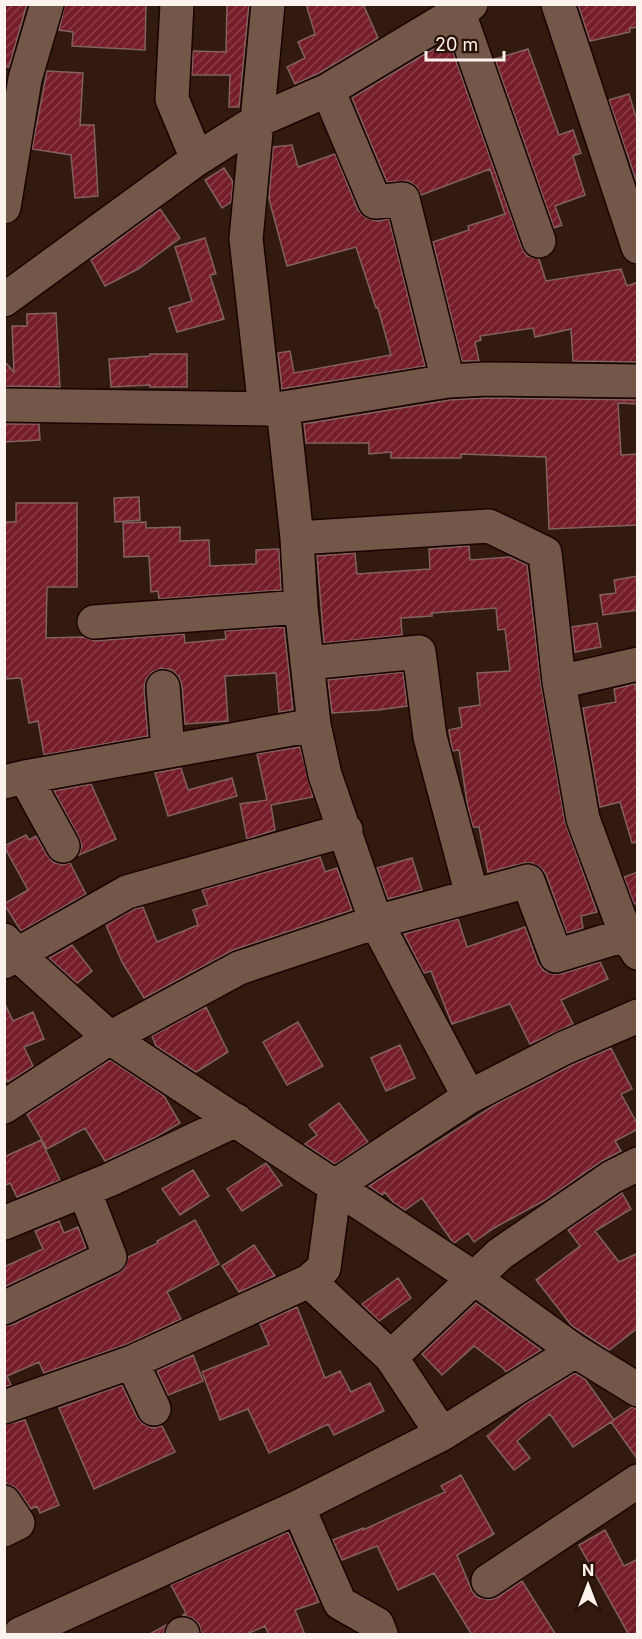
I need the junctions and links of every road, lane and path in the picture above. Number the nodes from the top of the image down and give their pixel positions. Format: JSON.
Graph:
{"nodes":[{"id":1,"x":47,"y":4,"type":"edge"},
{"id":2,"x":177,"y":4,"type":"edge"},
{"id":3,"x":268,"y":4,"type":"edge"},
{"id":4,"x":558,"y":4,"type":"edge"},
{"id":5,"x":465,"y":9,"type":"edge"},
{"id":6,"x":15,"y":75,"type":"edge"},
{"id":7,"x":328,"y":90,"type":"junction"},
{"id":8,"x":257,"y":121,"type":"junction"},
{"id":9,"x":197,"y":159,"type":"junction"},
{"id":10,"x":4,"y":207,"type":"edge"},
{"id":11,"x":539,"y":241,"type":"dead end"},
{"id":12,"x":638,"y":247,"type":"edge"},
{"id":13,"x":4,"y":300,"type":"edge"},
{"id":14,"x":448,"y":381,"type":"junction"},
{"id":15,"x":638,"y":381,"type":"edge"},
{"id":16,"x":4,"y":405,"type":"edge"},
{"id":17,"x":274,"y":409,"type":"junction"},
{"id":18,"x":297,"y":538,"type":"junction"},
{"id":19,"x":301,"y":607,"type":"junction"},
{"id":20,"x":94,"y":622,"type":"dead end"},
{"id":21,"x":307,"y":663,"type":"junction"},
{"id":22,"x":638,"y":664,"type":"edge"},
{"id":23,"x":559,"y":682,"type":"junction"},
{"id":24,"x":163,"y":687,"type":"dead end"},
{"id":25,"x":314,"y":725,"type":"junction"},
{"id":26,"x":168,"y":751,"type":"junction"},
{"id":27,"x":14,"y":779,"type":"edge"},
{"id":28,"x":345,"y":830,"type":"junction"},
{"id":29,"x":63,"y":846,"type":"dead end"},
{"id":30,"x":472,"y":895,"type":"junction"},
{"id":31,"x":376,"y":922,"type":"junction"},
{"id":32,"x":634,"y":940,"type":"edge"},
{"id":33,"x":9,"y":952,"type":"edge"},
{"id":34,"x":638,"y":1016,"type":"edge"},
{"id":35,"x":110,"y":1038,"type":"junction"},
{"id":36,"x":469,"y":1097,"type":"junction"},
{"id":37,"x":4,"y":1107,"type":"edge"},
{"id":38,"x":236,"y":1120,"type":"junction"},
{"id":39,"x":638,"y":1164,"type":"edge"},
{"id":40,"x":335,"y":1186,"type":"junction"},
{"id":41,"x":84,"y":1190,"type":"junction"},
{"id":42,"x":4,"y":1223,"type":"edge"},
{"id":43,"x":474,"y":1278,"type":"junction"},
{"id":44,"x":309,"y":1281,"type":"junction"},
{"id":45,"x":4,"y":1308,"type":"edge"},
{"id":46,"x":575,"y":1351,"type":"junction"},
{"id":47,"x":391,"y":1357,"type":"junction"},
{"id":48,"x":132,"y":1362,"type":"junction"},
{"id":49,"x":635,"y":1384,"type":"edge"},
{"id":50,"x":4,"y":1407,"type":"edge"},
{"id":51,"x":154,"y":1409,"type":"dead end"},
{"id":52,"x":442,"y":1434,"type":"junction"},
{"id":53,"x":638,"y":1481,"type":"edge"},
{"id":54,"x":4,"y":1502,"type":"edge"},
{"id":55,"x":298,"y":1507,"type":"junction"},
{"id":56,"x":4,"y":1530,"type":"edge"},
{"id":57,"x":488,"y":1581,"type":"dead end"},
{"id":58,"x":20,"y":1635,"type":"edge"},
{"id":59,"x":381,"y":1635,"type":"edge"}],
"edges":[{"from":1,"to":6,"type":"street"},
{"from":2,"to":9,"type":"street"},
{"from":3,"to":8,"type":"street"},
{"from":4,"to":12,"type":"street"},
{"from":5,"to":7,"type":"street"},
{"from":5,"to":11,"type":"street"},
{"from":6,"to":10,"type":"street"},
{"from":7,"to":8,"type":"street"},
{"from":7,"to":14,"type":"street"},
{"from":8,"to":9,"type":"street"},
{"from":8,"to":17,"type":"street"},
{"from":9,"to":13,"type":"street"},
{"from":14,"to":15,"type":"street"},
{"from":14,"to":17,"type":"street"},
{"from":16,"to":17,"type":"street"},
{"from":17,"to":18,"type":"street"},
{"from":18,"to":19,"type":"street"},
{"from":18,"to":23,"type":"street"},
{"from":19,"to":20,"type":"street"},
{"from":19,"to":21,"type":"street"},
{"from":21,"to":25,"type":"street"},
{"from":21,"to":30,"type":"street"},
{"from":22,"to":23,"type":"street"},
{"from":23,"to":32,"type":"street"},
{"from":24,"to":26,"type":"street"},
{"from":25,"to":26,"type":"street"},
{"from":25,"to":28,"type":"street"},
{"from":26,"to":27,"type":"street"},
{"from":27,"to":29,"type":"street"},
{"from":28,"to":31,"type":"street"},
{"from":28,"to":33,"type":"street"},
{"from":30,"to":31,"type":"street"},
{"from":30,"to":32,"type":"street"},
{"from":31,"to":35,"type":"street"},
{"from":31,"to":36,"type":"street"},
{"from":33,"to":35,"type":"street"},
{"from":34,"to":36,"type":"street"},
{"from":35,"to":37,"type":"street"},
{"from":35,"to":38,"type":"street"},
{"from":36,"to":40,"type":"street"},
{"from":38,"to":40,"type":"street"},
{"from":38,"to":41,"type":"street"},
{"from":39,"to":43,"type":"street"},
{"from":40,"to":43,"type":"street"},
{"from":40,"to":44,"type":"street"},
{"from":41,"to":42,"type":"street"},
{"from":41,"to":45,"type":"street"},
{"from":43,"to":46,"type":"street"},
{"from":43,"to":47,"type":"street"},
{"from":44,"to":47,"type":"street"},
{"from":44,"to":48,"type":"street"},
{"from":46,"to":49,"type":"street"},
{"from":46,"to":52,"type":"street"},
{"from":47,"to":52,"type":"street"},
{"from":48,"to":50,"type":"street"},
{"from":48,"to":51,"type":"street"},
{"from":52,"to":55,"type":"street"},
{"from":53,"to":57,"type":"street"},
{"from":54,"to":56,"type":"street"},
{"from":55,"to":58,"type":"street"},
{"from":55,"to":59,"type":"street"}]}
